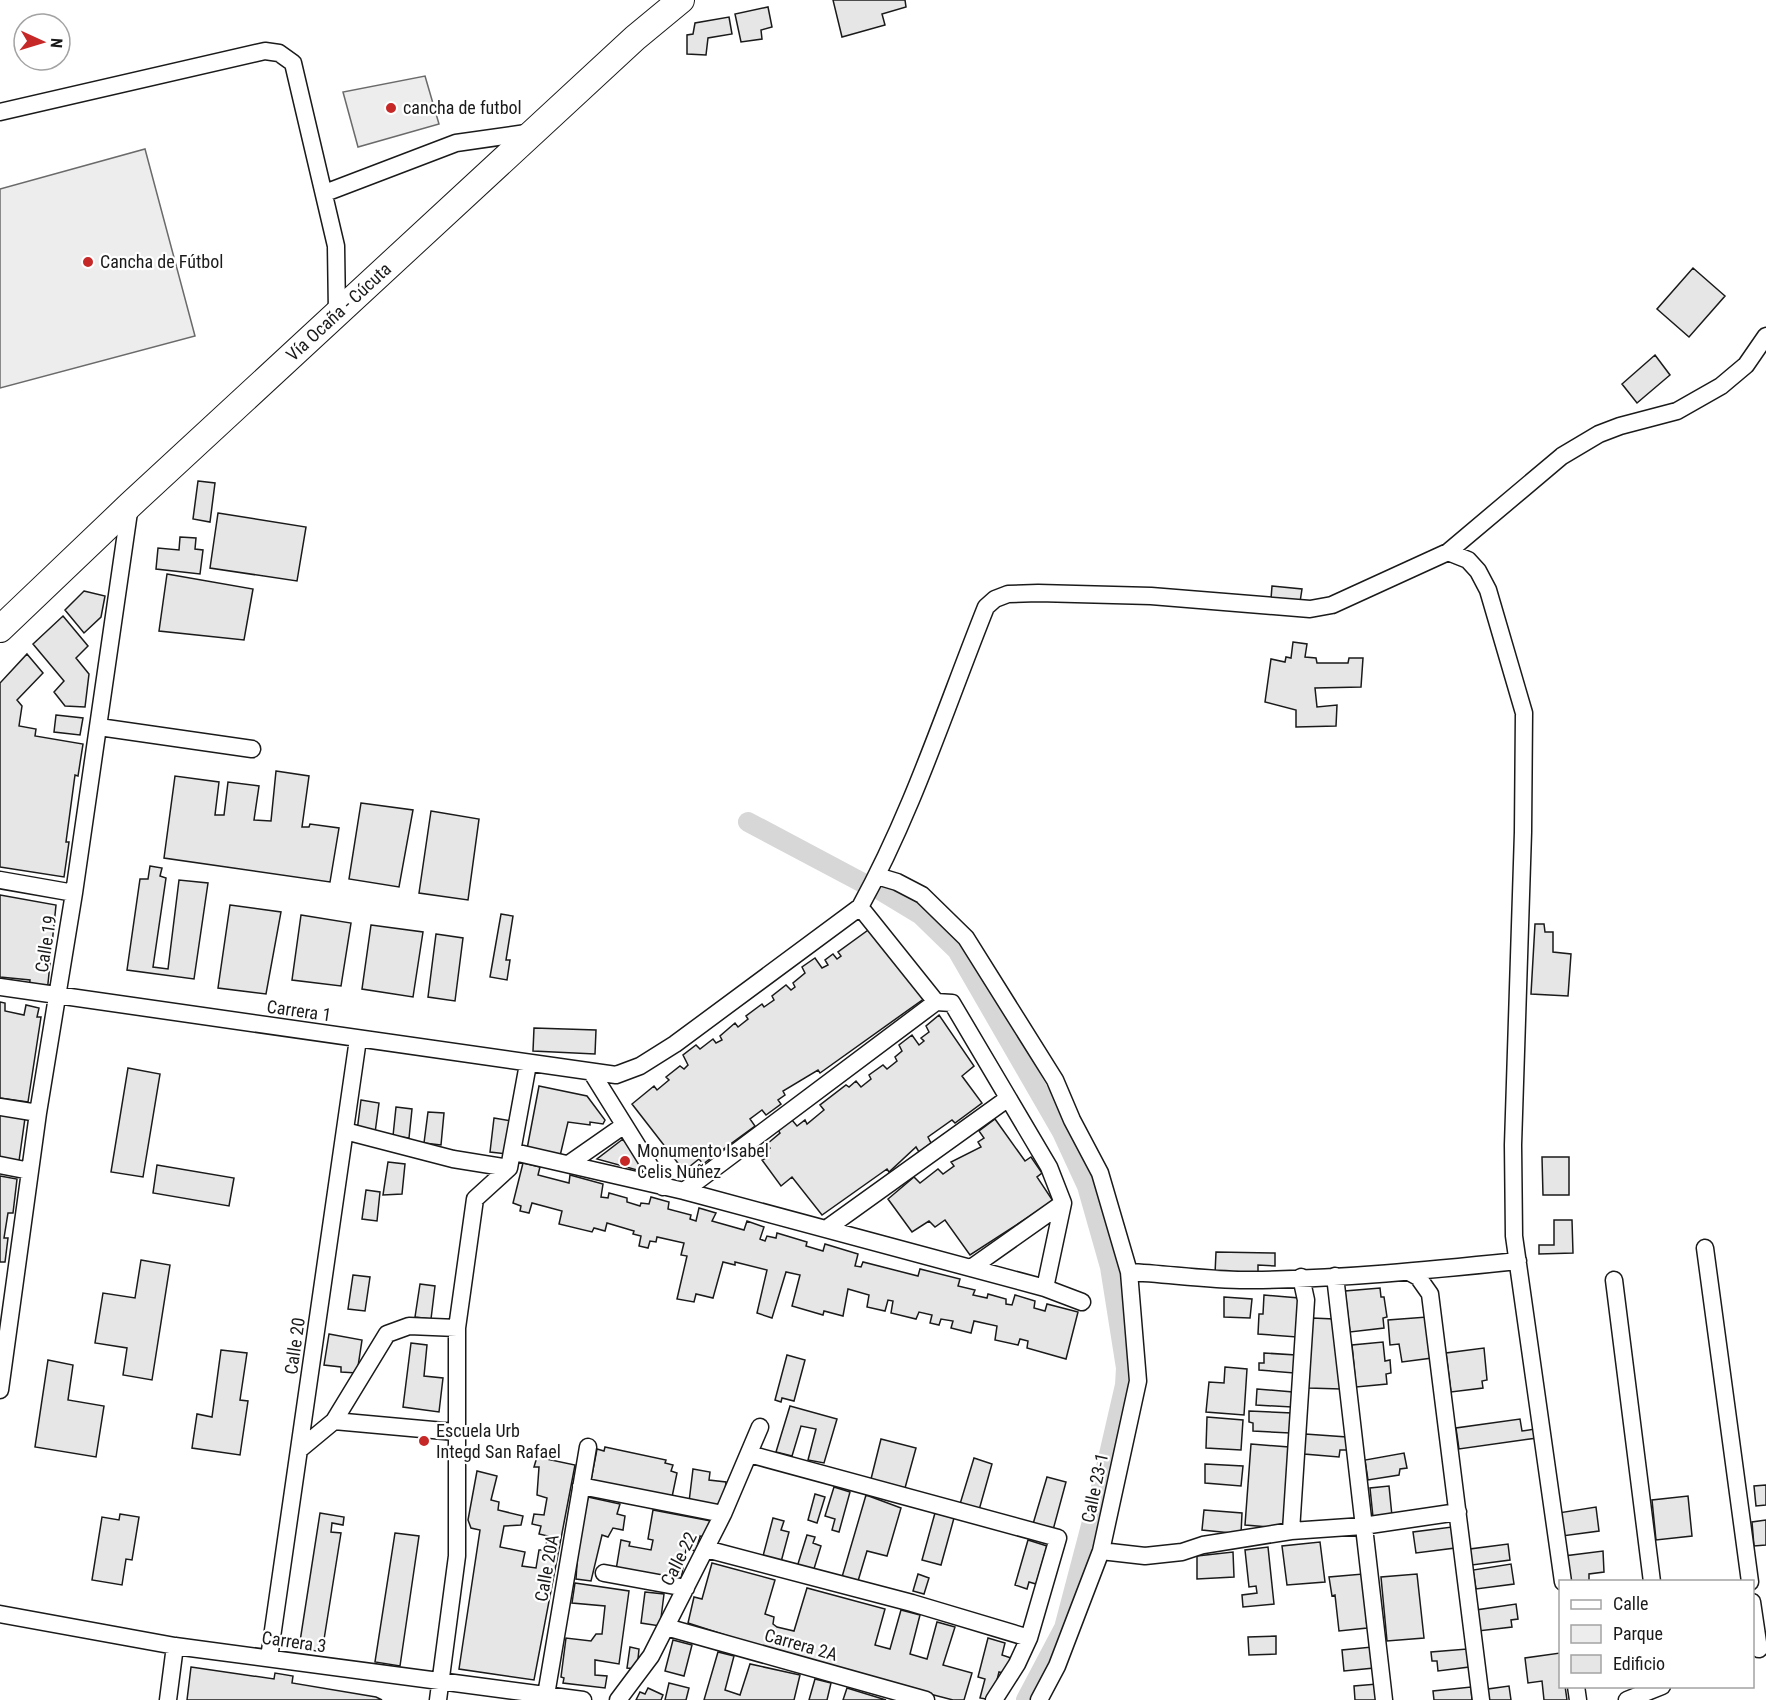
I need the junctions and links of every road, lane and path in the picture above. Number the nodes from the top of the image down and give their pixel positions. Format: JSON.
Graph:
{"nodes":[{"id":1,"x":682,"y":0,"type":"edge"},
{"id":2,"x":0,"y":112,"type":"edge"},
{"id":3,"x":533,"y":132,"type":"junction"},
{"id":4,"x":325,"y":193,"type":"junction"},
{"id":5,"x":337,"y":312,"type":"junction"},
{"id":6,"x":1766,"y":336,"type":"edge"},
{"id":7,"x":130,"y":505,"type":"junction"},
{"id":8,"x":1448,"y":552,"type":"junction"},
{"id":9,"x":0,"y":629,"type":"edge"},
{"id":10,"x":99,"y":727,"type":"junction"},
{"id":11,"x":252,"y":749,"type":"dead end"},
{"id":12,"x":877,"y":876,"type":"junction"},
{"id":13,"x":0,"y":880,"type":"edge"},
{"id":14,"x":74,"y":893,"type":"junction"},
{"id":15,"x":860,"y":907,"type":"junction"},
{"id":16,"x":0,"y":987,"type":"edge"},
{"id":17,"x":58,"y":995,"type":"junction"},
{"id":18,"x":936,"y":1002,"type":"junction"},
{"id":19,"x":358,"y":1039,"type":"junction"},
{"id":20,"x":528,"y":1064,"type":"junction"},
{"id":21,"x":592,"y":1073,"type":"junction"},
{"id":22,"x":1007,"y":1099,"type":"junction"},
{"id":23,"x":0,"y":1107,"type":"edge"},
{"id":24,"x":38,"y":1113,"type":"junction"},
{"id":25,"x":623,"y":1126,"type":"junction"},
{"id":26,"x":345,"y":1131,"type":"junction"},
{"id":27,"x":511,"y":1160,"type":"junction"},
{"id":28,"x":570,"y":1163,"type":"junction"},
{"id":29,"x":0,"y":1166,"type":"edge"},
{"id":30,"x":30,"y":1171,"type":"junction"},
{"id":31,"x":663,"y":1186,"type":"junction"},
{"id":32,"x":684,"y":1191,"type":"junction"},
{"id":33,"x":1063,"y":1203,"type":"junction"},
{"id":34,"x":826,"y":1229,"type":"junction"},
{"id":35,"x":1705,"y":1248,"type":"dead end"},
{"id":36,"x":1518,"y":1260,"type":"junction"},
{"id":37,"x":971,"y":1268,"type":"junction"},
{"id":38,"x":1130,"y":1272,"type":"junction"},
{"id":39,"x":1409,"y":1272,"type":"junction"},
{"id":40,"x":1335,"y":1276,"type":"junction"},
{"id":41,"x":1301,"y":1277,"type":"junction"},
{"id":42,"x":1614,"y":1280,"type":"dead end"},
{"id":43,"x":1046,"y":1288,"type":"junction"},
{"id":44,"x":1082,"y":1302,"type":"dead end"},
{"id":45,"x":6,"y":1308,"type":"edge"},
{"id":46,"x":457,"y":1328,"type":"junction"},
{"id":47,"x":4,"y":1330,"type":"edge"},
{"id":48,"x":0,"y":1390,"type":"edge"},
{"id":49,"x":334,"y":1421,"type":"junction"},
{"id":50,"x":760,"y":1427,"type":"dead end"},
{"id":51,"x":455,"y":1432,"type":"junction"},
{"id":52,"x":588,"y":1447,"type":"dead end"},
{"id":53,"x":299,"y":1450,"type":"junction"},
{"id":54,"x":749,"y":1454,"type":"junction"},
{"id":55,"x":581,"y":1486,"type":"junction"},
{"id":56,"x":1458,"y":1512,"type":"junction"},
{"id":57,"x":723,"y":1514,"type":"junction"},
{"id":58,"x":1363,"y":1526,"type":"junction"},
{"id":59,"x":1291,"y":1532,"type":"junction"},
{"id":60,"x":706,"y":1549,"type":"junction"},
{"id":61,"x":1101,"y":1551,"type":"junction"},
{"id":62,"x":604,"y":1573,"type":"dead end"},
{"id":63,"x":1563,"y":1580,"type":"edge"},
{"id":64,"x":1652,"y":1580,"type":"edge"},
{"id":65,"x":1750,"y":1580,"type":"edge"},
{"id":66,"x":686,"y":1588,"type":"junction"},
{"id":67,"x":0,"y":1614,"type":"edge"},
{"id":68,"x":1754,"y":1615,"type":"edge"},
{"id":69,"x":666,"y":1627,"type":"junction"},
{"id":70,"x":1029,"y":1638,"type":"junction"},
{"id":71,"x":176,"y":1646,"type":"junction"},
{"id":72,"x":1759,"y":1648,"type":"edge"},
{"id":73,"x":269,"y":1658,"type":"junction"},
{"id":74,"x":441,"y":1683,"type":"junction"},
{"id":75,"x":1657,"y":1688,"type":"edge"},
{"id":76,"x":546,"y":1695,"type":"junction"},
{"id":77,"x":565,"y":1699,"type":"edge"},
{"id":78,"x":168,"y":1700,"type":"edge"},
{"id":79,"x":438,"y":1700,"type":"edge"},
{"id":80,"x":583,"y":1700,"type":"edge"},
{"id":81,"x":618,"y":1700,"type":"edge"},
{"id":82,"x":926,"y":1700,"type":"edge"},
{"id":83,"x":994,"y":1700,"type":"edge"},
{"id":84,"x":1039,"y":1700,"type":"edge"},
{"id":85,"x":1384,"y":1700,"type":"edge"},
{"id":86,"x":1481,"y":1700,"type":"edge"},
{"id":87,"x":1628,"y":1700,"type":"edge"}],
"edges":[{"from":1,"to":3,"type":"main road","name":"Vía Ocaña - Cúcuta"},
{"from":2,"to":4,"type":"street"},
{"from":3,"to":4,"type":"street"},
{"from":3,"to":5,"type":"main road","name":"Vía Ocaña - Cúcuta"},
{"from":4,"to":5,"type":"street"},
{"from":5,"to":7,"type":"main road","name":"Vía Ocaña - Cúcuta"},
{"from":6,"to":8,"type":"street"},
{"from":7,"to":9,"type":"main road","name":"Vía Ocaña - Cúcuta"},
{"from":7,"to":10,"type":"street","name":"Calle 19"},
{"from":8,"to":12,"type":"street"},
{"from":8,"to":36,"type":"street"},
{"from":10,"to":11,"type":"street"},
{"from":10,"to":14,"type":"street","name":"Calle 19"},
{"from":12,"to":15,"type":"street"},
{"from":12,"to":38,"type":"street","name":"Calle 23-1"},
{"from":13,"to":14,"type":"street"},
{"from":14,"to":17,"type":"street","name":"Calle 19"},
{"from":15,"to":18,"type":"street"},
{"from":15,"to":21,"type":"street","name":"Carrera 1"},
{"from":16,"to":17,"type":"street","name":"Carrera 1"},
{"from":17,"to":19,"type":"street","name":"Carrera 1"},
{"from":17,"to":24,"type":"street","name":"Calle 19"},
{"from":18,"to":22,"type":"street"},
{"from":18,"to":32,"type":"street"},
{"from":19,"to":20,"type":"street","name":"Carrera 1"},
{"from":19,"to":26,"type":"street","name":"Calle 20"},
{"from":20,"to":21,"type":"street","name":"Carrera 1"},
{"from":20,"to":27,"type":"street"},
{"from":21,"to":25,"type":"street"},
{"from":22,"to":33,"type":"street"},
{"from":22,"to":34,"type":"street"},
{"from":23,"to":24,"type":"street"},
{"from":24,"to":30,"type":"street","name":"Calle 19"},
{"from":25,"to":28,"type":"street"},
{"from":25,"to":31,"type":"street"},
{"from":26,"to":27,"type":"street"},
{"from":26,"to":53,"type":"street","name":"Calle 20"},
{"from":27,"to":28,"type":"street"},
{"from":27,"to":46,"type":"street"},
{"from":28,"to":31,"type":"street"},
{"from":29,"to":30,"type":"street"},
{"from":30,"to":45,"type":"street","name":"Calle 19"},
{"from":31,"to":32,"type":"street"},
{"from":32,"to":34,"type":"street"},
{"from":33,"to":37,"type":"street"},
{"from":33,"to":43,"type":"street"},
{"from":34,"to":37,"type":"street"},
{"from":35,"to":65,"type":"street"},
{"from":36,"to":39,"type":"street"},
{"from":36,"to":63,"type":"street"},
{"from":37,"to":43,"type":"street"},
{"from":38,"to":41,"type":"street"},
{"from":38,"to":61,"type":"street","name":"Calle 23-1"},
{"from":39,"to":40,"type":"street"},
{"from":39,"to":56,"type":"street"},
{"from":40,"to":41,"type":"street"},
{"from":40,"to":58,"type":"street"},
{"from":41,"to":59,"type":"street"},
{"from":42,"to":64,"type":"street"},
{"from":43,"to":44,"type":"street"},
{"from":45,"to":47,"type":"street","name":"Calle 19"},
{"from":46,"to":49,"type":"street"},
{"from":46,"to":51,"type":"street"},
{"from":47,"to":48,"type":"street","name":"Calle 19"},
{"from":49,"to":51,"type":"street"},
{"from":49,"to":53,"type":"street"},
{"from":50,"to":54,"type":"street","name":"Calle 22"},
{"from":51,"to":74,"type":"street"},
{"from":52,"to":55,"type":"street","name":"Calle 20A"},
{"from":53,"to":73,"type":"street","name":"Calle 20"},
{"from":54,"to":57,"type":"street","name":"Calle 22"},
{"from":54,"to":70,"type":"street"},
{"from":55,"to":57,"type":"street"},
{"from":55,"to":76,"type":"street","name":"Calle 20A"},
{"from":56,"to":58,"type":"street"},
{"from":56,"to":86,"type":"street"},
{"from":57,"to":60,"type":"street","name":"Calle 22"},
{"from":58,"to":59,"type":"street"},
{"from":58,"to":85,"type":"street"},
{"from":59,"to":61,"type":"street"},
{"from":60,"to":66,"type":"street","name":"Calle 22"},
{"from":60,"to":70,"type":"street"},
{"from":61,"to":84,"type":"street","name":"Calle 23-1"},
{"from":62,"to":66,"type":"street"},
{"from":66,"to":69,"type":"street","name":"Calle 22"},
{"from":67,"to":71,"type":"street","name":"Carrera 3"},
{"from":68,"to":72,"type":"street"},
{"from":69,"to":81,"type":"street","name":"Calle 22"},
{"from":69,"to":82,"type":"street","name":"Carrera 2A"},
{"from":70,"to":83,"type":"street"},
{"from":71,"to":73,"type":"street","name":"Carrera 3"},
{"from":71,"to":78,"type":"street"},
{"from":73,"to":74,"type":"street","name":"Carrera 3"},
{"from":74,"to":76,"type":"street","name":"Carrera 3"},
{"from":74,"to":79,"type":"street"},
{"from":75,"to":87,"type":"street"},
{"from":76,"to":77,"type":"street","name":"Carrera 3"},
{"from":77,"to":80,"type":"street","name":"Carrera 3"}]}
